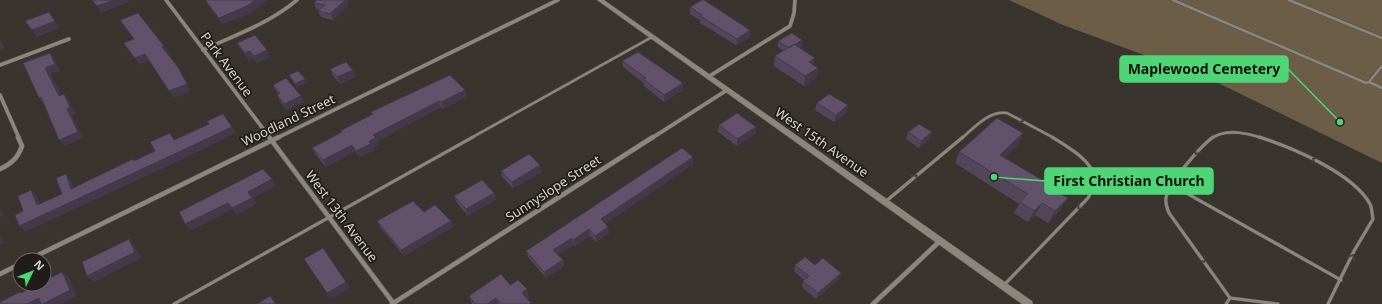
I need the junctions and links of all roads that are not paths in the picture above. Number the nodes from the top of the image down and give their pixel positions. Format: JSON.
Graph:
{"nodes":[{"id":1,"x":166,"y":0,"type":"edge"},
{"id":2,"x":297,"y":0,"type":"edge"},
{"id":3,"x":558,"y":0,"type":"edge"},
{"id":4,"x":600,"y":0,"type":"edge"},
{"id":5,"x":795,"y":0,"type":"edge"},
{"id":6,"x":1172,"y":0,"type":"edge"},
{"id":7,"x":1289,"y":0,"type":"edge"},
{"id":8,"x":652,"y":37,"type":"junction"},
{"id":9,"x":1382,"y":38,"type":"edge"},
{"id":10,"x":69,"y":39,"type":"dead end"},
{"id":11,"x":203,"y":50,"type":"junction"},
{"id":12,"x":0,"y":65,"type":"edge"},
{"id":13,"x":1382,"y":66,"type":"edge"},
{"id":14,"x":708,"y":77,"type":"junction"},
{"id":15,"x":1369,"y":82,"type":"junction"},
{"id":16,"x":1382,"y":88,"type":"edge"},
{"id":17,"x":727,"y":90,"type":"junction"},
{"id":18,"x":0,"y":95,"type":"edge"},
{"id":19,"x":272,"y":141,"type":"junction"},
{"id":20,"x":0,"y":169,"type":"edge"},
{"id":21,"x":1172,"y":185,"type":"junction"},
{"id":22,"x":885,"y":202,"type":"junction"},
{"id":23,"x":330,"y":218,"type":"junction"},
{"id":24,"x":940,"y":241,"type":"junction"},
{"id":25,"x":44,"y":252,"type":"edge"},
{"id":26,"x":12,"y":268,"type":"edge"},
{"id":27,"x":0,"y":274,"type":"edge"},
{"id":28,"x":1341,"y":280,"type":"junction"},
{"id":29,"x":1004,"y":286,"type":"junction"},
{"id":30,"x":1230,"y":298,"type":"junction"},
{"id":31,"x":174,"y":304,"type":"edge"},
{"id":32,"x":393,"y":304,"type":"edge"},
{"id":33,"x":873,"y":304,"type":"edge"},
{"id":34,"x":1029,"y":304,"type":"edge"},
{"id":35,"x":1226,"y":304,"type":"edge"},
{"id":36,"x":1278,"y":304,"type":"edge"},
{"id":37,"x":1328,"y":304,"type":"edge"}],
"edges":[{"from":1,"to":11,"type":"street","name":"Park Avenue"},
{"from":2,"to":11,"type":"street"},
{"from":3,"to":19,"type":"street","name":"Woodland Street"},
{"from":4,"to":8,"type":"street","name":"West 15th Avenue"},
{"from":5,"to":14,"type":"street"},
{"from":6,"to":15,"type":"lane"},
{"from":7,"to":9,"type":"lane"},
{"from":8,"to":14,"type":"street","name":"West 15th Avenue"},
{"from":8,"to":23,"type":"lane"},
{"from":10,"to":12,"type":"street"},
{"from":11,"to":19,"type":"street","name":"Park Avenue"},
{"from":13,"to":15,"type":"lane"},
{"from":14,"to":17,"type":"street","name":"West 15th Avenue"},
{"from":15,"to":16,"type":"lane"},
{"from":17,"to":22,"type":"street","name":"West 15th Avenue"},
{"from":17,"to":32,"type":"street","name":"Sunnyslope Street"},
{"from":18,"to":20,"type":"street"},
{"from":19,"to":23,"type":"street","name":"West 13th Avenue"},
{"from":19,"to":25,"type":"street","name":"Woodland Street"},
{"from":21,"to":28,"type":"lane"},
{"from":28,"to":21,"type":"lane","one_way":true},
{"from":21,"to":30,"type":"lane","one_way":true},
{"from":22,"to":24,"type":"street","name":"West 15th Avenue"},
{"from":22,"to":29,"type":"lane","one_way":true},
{"from":23,"to":31,"type":"lane"},
{"from":23,"to":32,"type":"street","name":"West 13th Avenue"},
{"from":24,"to":29,"type":"street","name":"West 15th Avenue"},
{"from":24,"to":33,"type":"street"},
{"from":26,"to":27,"type":"street"},
{"from":28,"to":37,"type":"lane"},
{"from":29,"to":34,"type":"street","name":"West 15th Avenue"},
{"from":30,"to":35,"type":"lane"},
{"from":30,"to":36,"type":"lane"}]}
